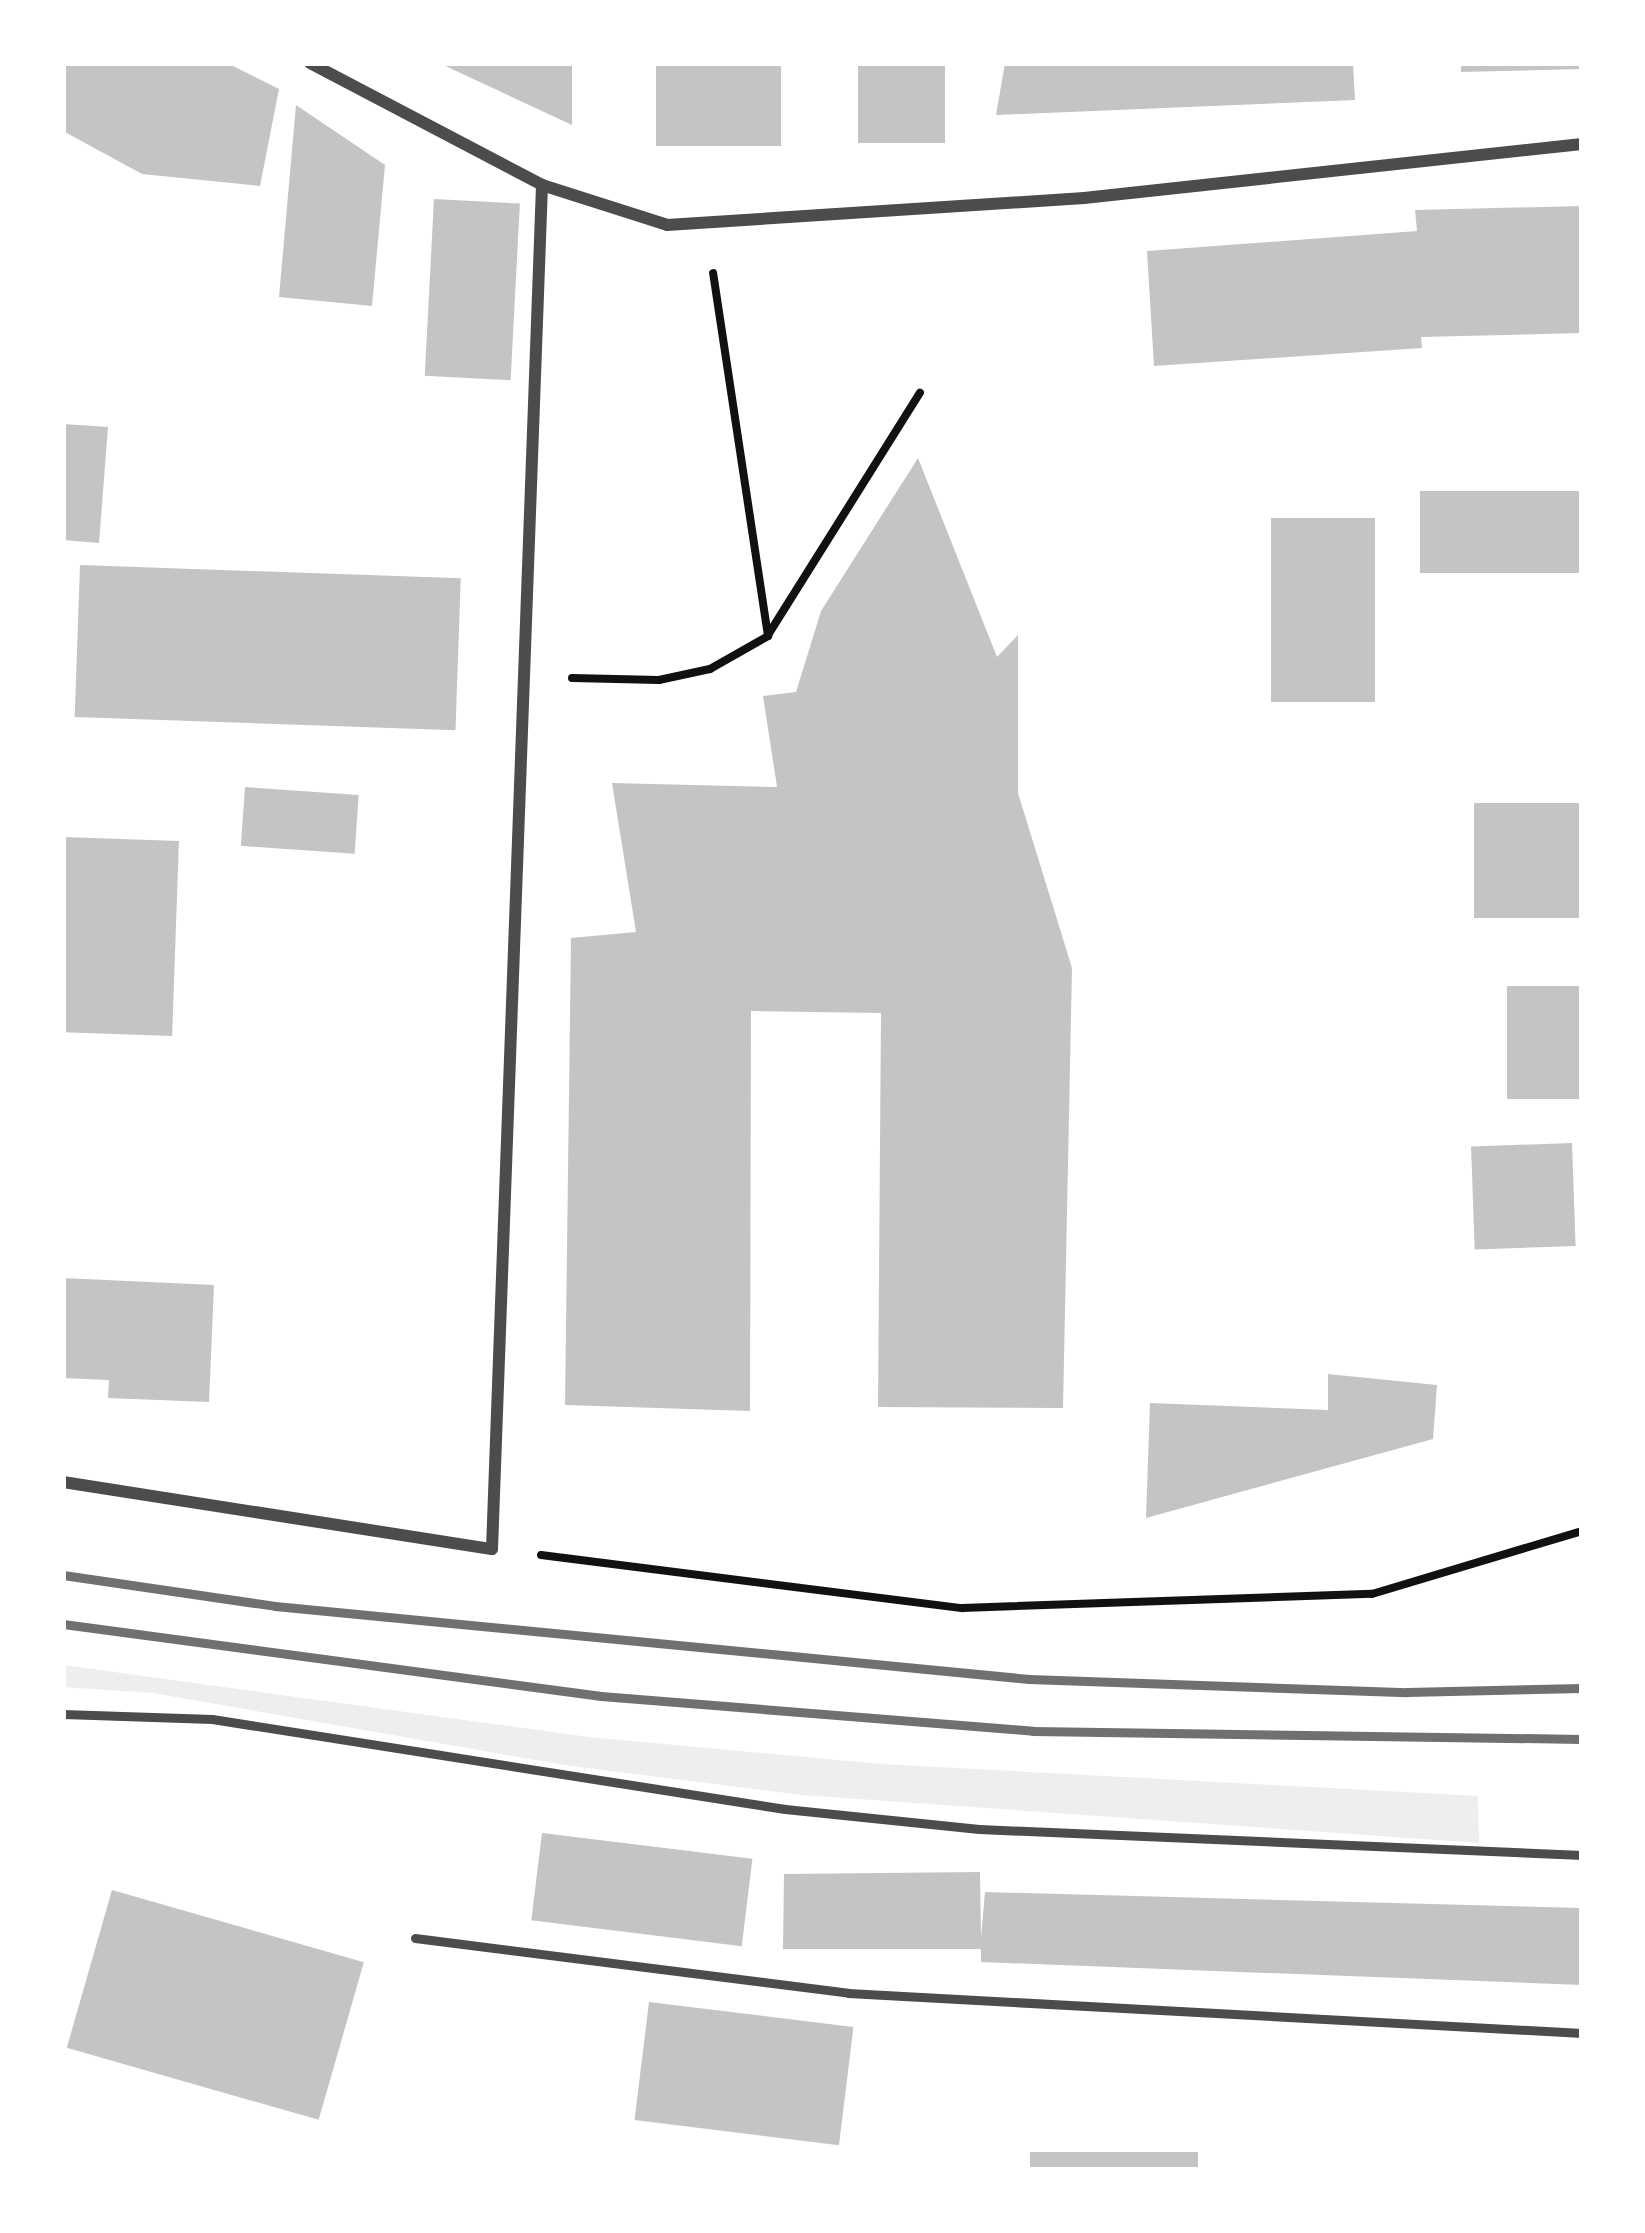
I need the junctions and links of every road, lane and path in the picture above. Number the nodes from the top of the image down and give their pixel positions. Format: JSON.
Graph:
{"nodes":[{"id":1,"x":310,"y":63,"type":"edge"},
{"id":2,"x":1582,"y":144,"type":"edge"},
{"id":3,"x":542,"y":185,"type":"junction"},
{"id":4,"x":710,"y":254,"type":"dead end"},
{"id":5,"x":920,"y":393,"type":"dead end"},
{"id":6,"x":768,"y":636,"type":"junction"},
{"id":7,"x":524,"y":677,"type":"junction"},
{"id":8,"x":63,"y":1482,"type":"edge"},
{"id":9,"x":1582,"y":1531,"type":"edge"},
{"id":10,"x":492,"y":1549,"type":"junction"},
{"id":11,"x":63,"y":1714,"type":"edge"},
{"id":12,"x":1582,"y":1856,"type":"edge"},
{"id":13,"x":415,"y":1938,"type":"dead end"},
{"id":14,"x":1582,"y":2033,"type":"edge"}],
"edges":[{"from":1,"to":3,"type":"street"},
{"from":2,"to":3,"type":"street"},
{"from":3,"to":7,"type":"street"},
{"from":4,"to":6,"type":"path"},
{"from":5,"to":6,"type":"path"},
{"from":6,"to":7,"type":"path"},
{"from":7,"to":10,"type":"street"},
{"from":8,"to":10,"type":"street"},
{"from":9,"to":10,"type":"path"},
{"from":11,"to":12,"type":"lane"},
{"from":13,"to":14,"type":"lane"}]}
